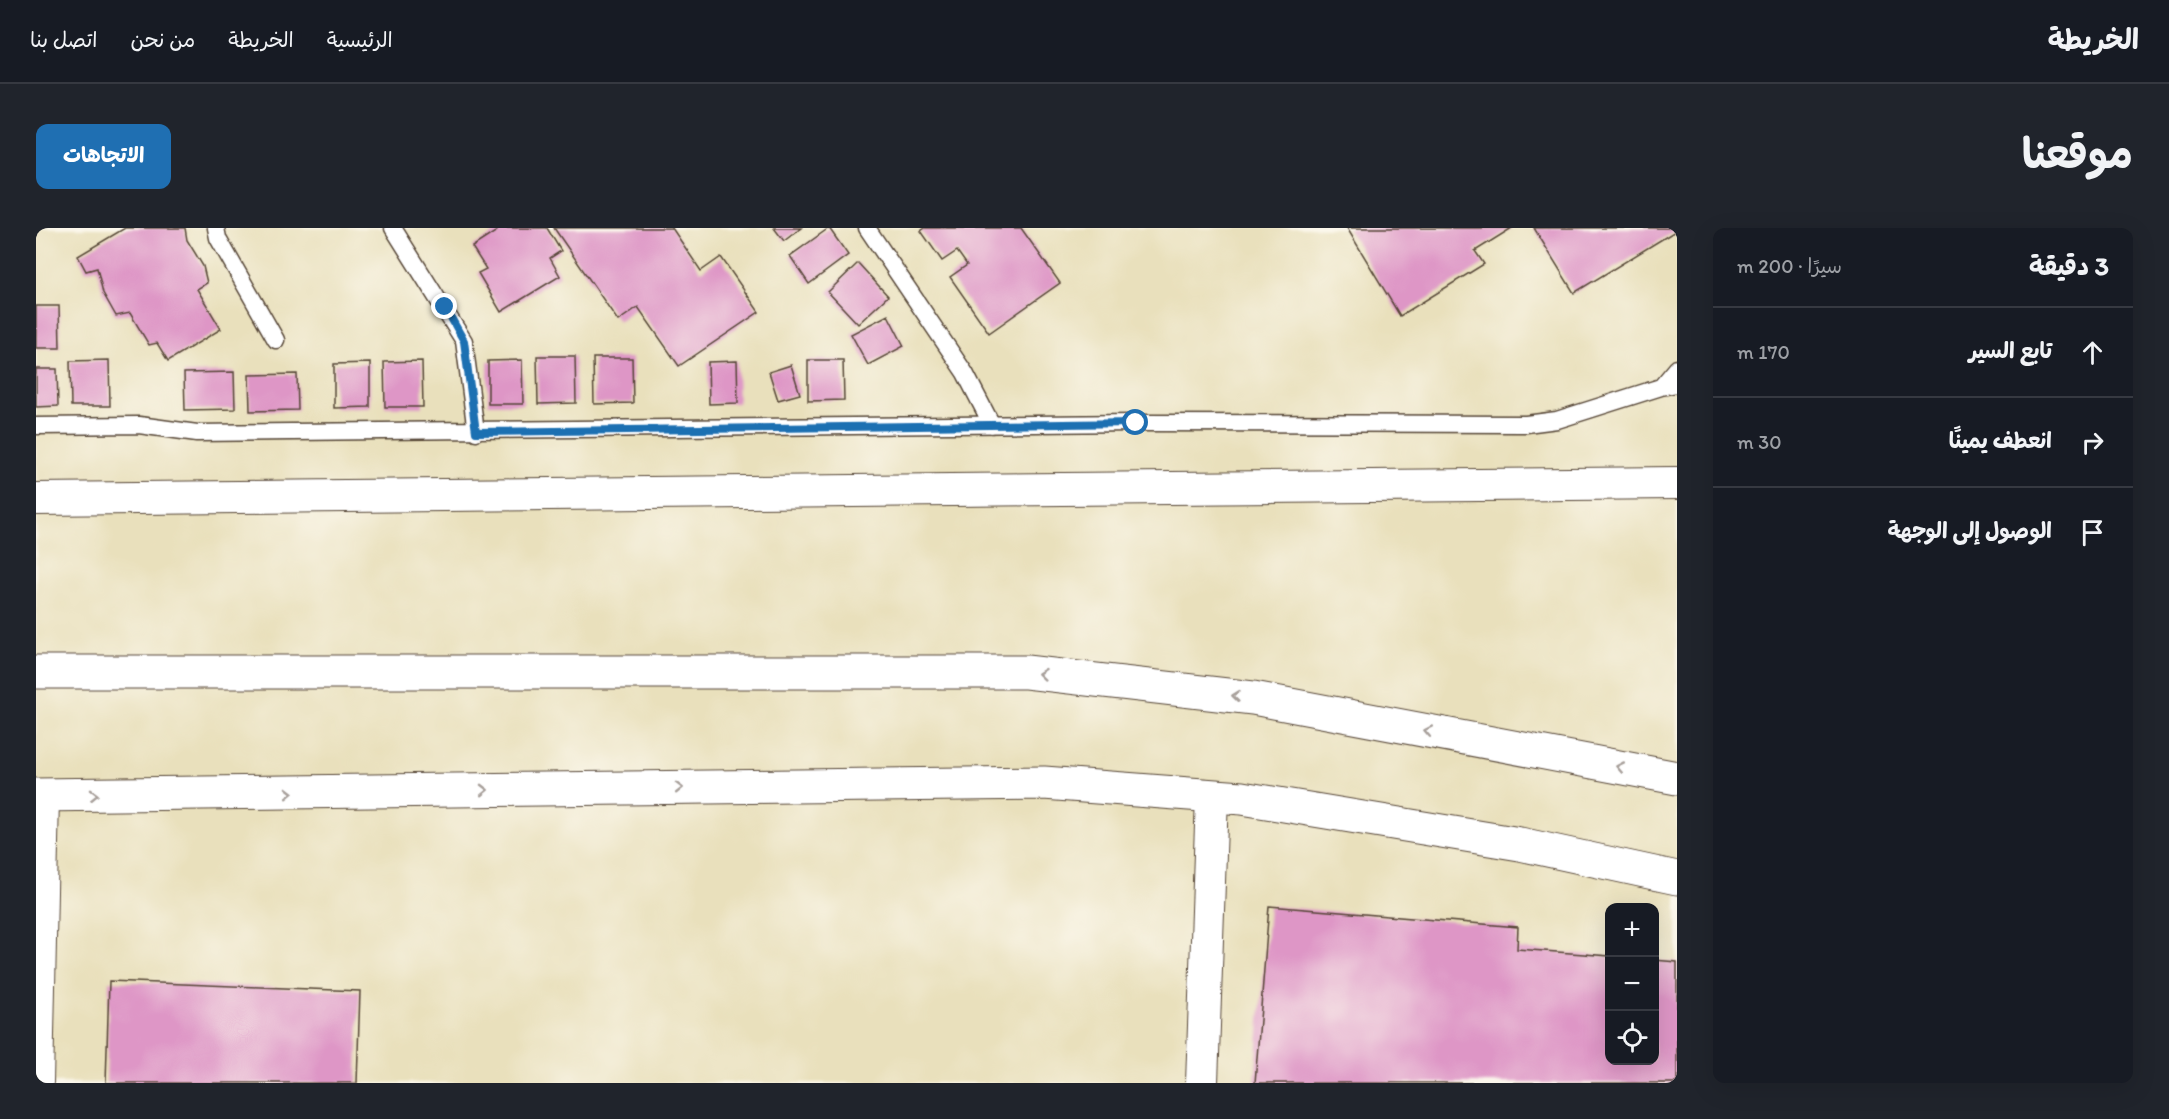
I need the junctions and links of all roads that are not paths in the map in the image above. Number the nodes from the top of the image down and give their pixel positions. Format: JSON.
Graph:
{"nodes":[{"id":1,"x":216,"y":228,"type":"edge"},
{"id":2,"x":393,"y":228,"type":"edge"},
{"id":3,"x":867,"y":228,"type":"edge"},
{"id":4,"x":276,"y":340,"type":"dead end"},
{"id":5,"x":1677,"y":368,"type":"edge"},
{"id":6,"x":1669,"y":385,"type":"edge"},
{"id":7,"x":993,"y":425,"type":"junction"},
{"id":8,"x":36,"y":426,"type":"edge"},
{"id":9,"x":476,"y":432,"type":"junction"},
{"id":10,"x":1677,"y":483,"type":"edge"},
{"id":11,"x":36,"y":499,"type":"edge"},
{"id":12,"x":36,"y":672,"type":"edge"},
{"id":13,"x":1677,"y":778,"type":"edge"},
{"id":14,"x":39,"y":796,"type":"edge"},
{"id":15,"x":1212,"y":796,"type":"junction"},
{"id":16,"x":1677,"y":878,"type":"edge"},
{"id":17,"x":37,"y":1083,"type":"edge"},
{"id":18,"x":1202,"y":1083,"type":"edge"}],
"edges":[{"from":1,"to":4,"type":"lane"},
{"from":2,"to":9,"type":"lane"},
{"from":3,"to":7,"type":"lane"},
{"from":5,"to":6,"type":"lane"},
{"from":6,"to":7,"type":"lane"},
{"from":7,"to":9,"type":"lane"},
{"from":8,"to":9,"type":"lane"},
{"from":10,"to":11,"type":"street"},
{"from":13,"to":12,"type":"main road","one_way":true},
{"from":14,"to":15,"type":"main road","one_way":true},
{"from":14,"to":17,"type":"street"},
{"from":15,"to":16,"type":"main road"},
{"from":15,"to":18,"type":"street"}]}
